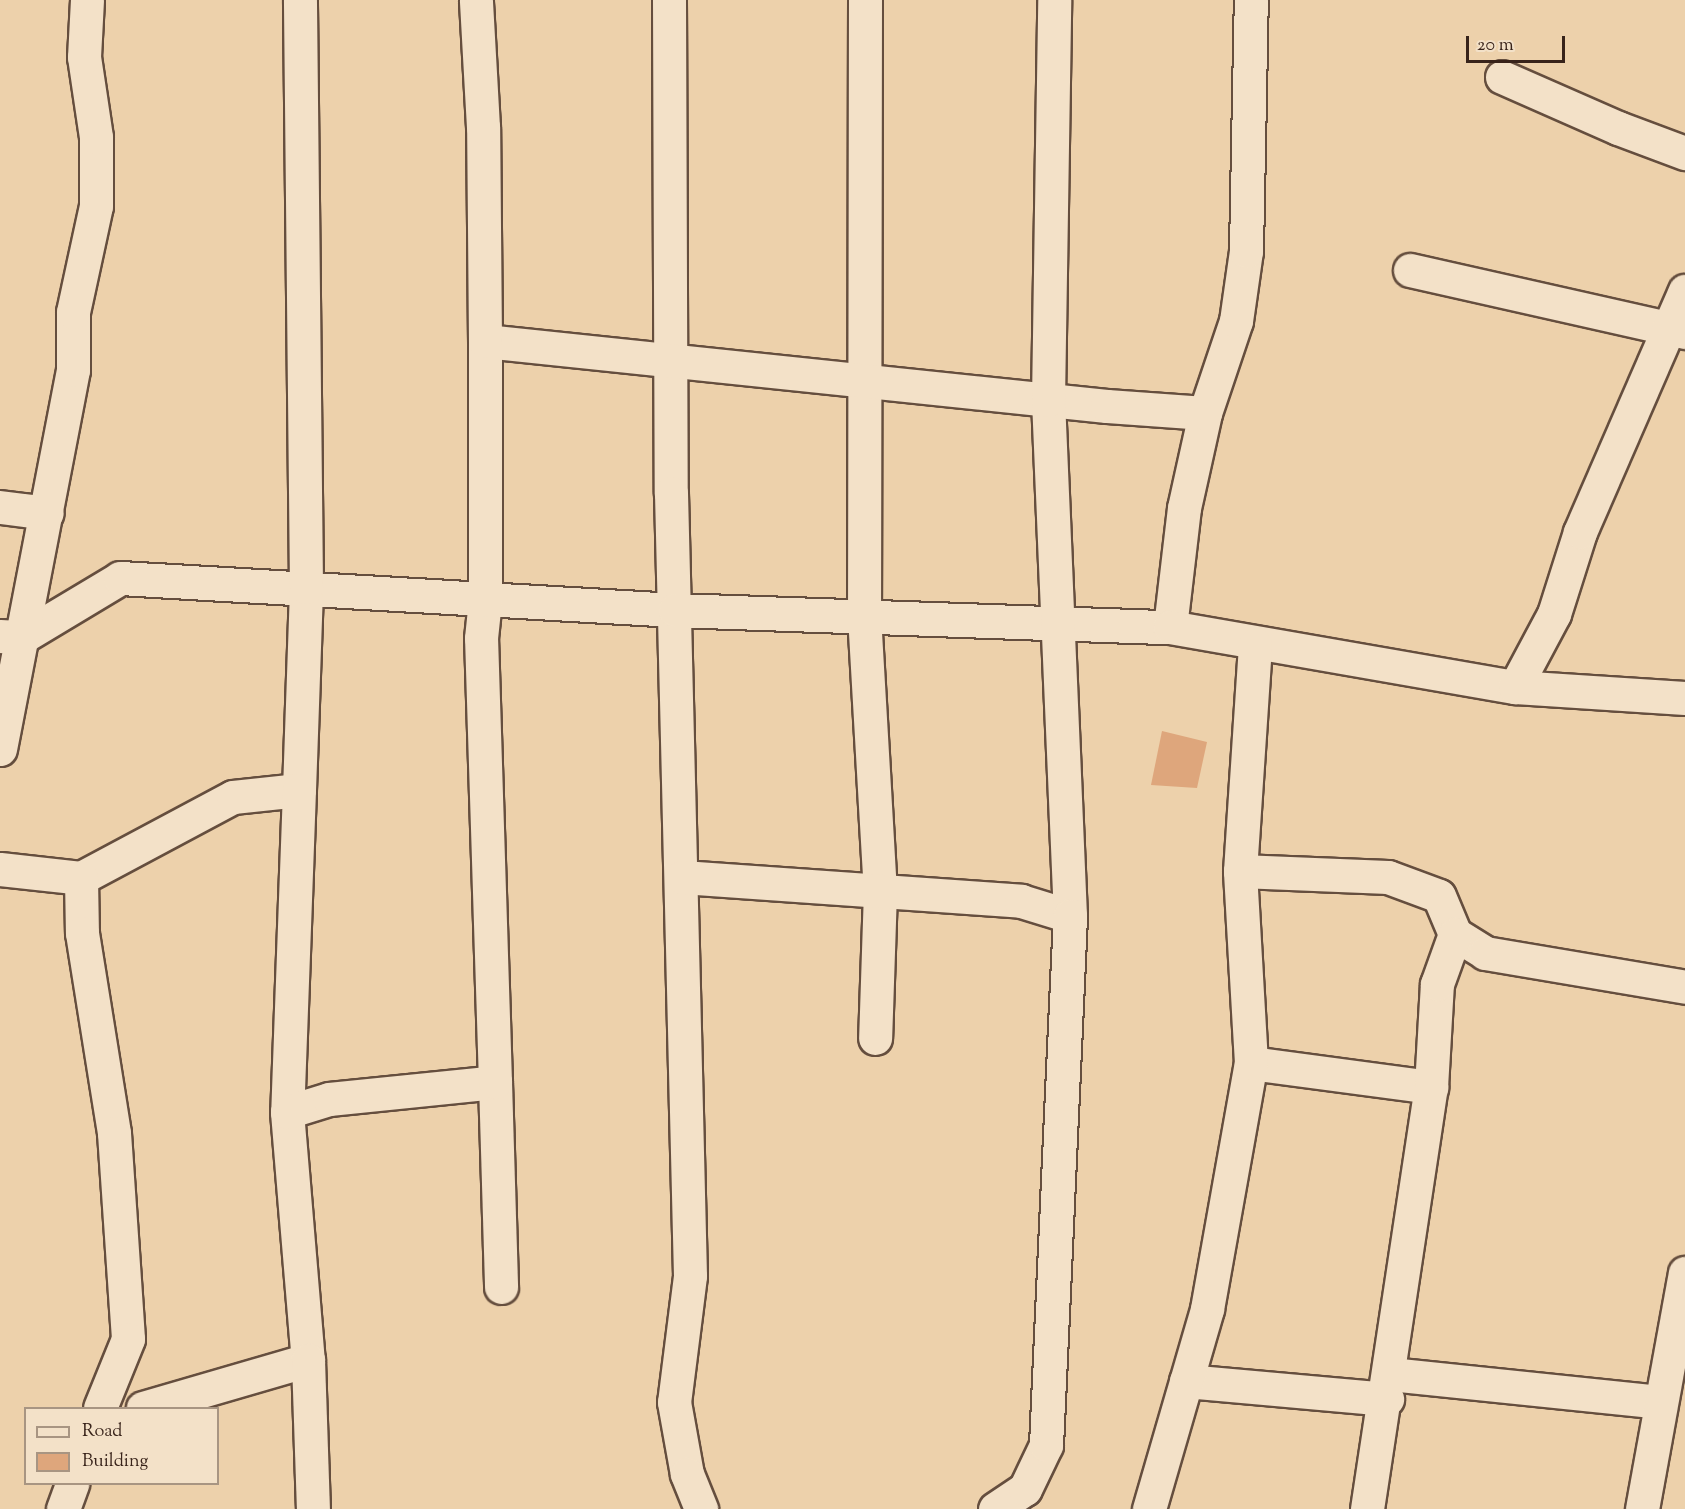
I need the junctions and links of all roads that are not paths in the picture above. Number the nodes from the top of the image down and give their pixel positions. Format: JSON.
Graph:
{"nodes":[{"id":1,"x":62,"y":0,"type":"edge"},
{"id":2,"x":87,"y":0,"type":"edge"},
{"id":3,"x":300,"y":0,"type":"edge"},
{"id":4,"x":476,"y":0,"type":"edge"},
{"id":5,"x":669,"y":0,"type":"edge"},
{"id":6,"x":865,"y":0,"type":"edge"},
{"id":7,"x":1054,"y":0,"type":"edge"},
{"id":8,"x":1251,"y":0,"type":"edge"},
{"id":9,"x":84,"y":57,"type":"junction"},
{"id":10,"x":1502,"y":77,"type":"dead end"},
{"id":11,"x":1685,"y":153,"type":"edge"},
{"id":12,"x":1410,"y":270,"type":"dead end"},
{"id":13,"x":1685,"y":291,"type":"edge"},
{"id":14,"x":1677,"y":331,"type":"edge"},
{"id":15,"x":485,"y":341,"type":"junction"},
{"id":16,"x":672,"y":358,"type":"junction"},
{"id":17,"x":863,"y":381,"type":"junction"},
{"id":18,"x":1048,"y":400,"type":"junction"},
{"id":19,"x":1205,"y":413,"type":"junction"},
{"id":20,"x":0,"y":507,"type":"edge"},
{"id":21,"x":47,"y":513,"type":"junction"},
{"id":22,"x":306,"y":587,"type":"junction"},
{"id":23,"x":486,"y":600,"type":"junction"},
{"id":24,"x":675,"y":610,"type":"junction"},
{"id":25,"x":864,"y":615,"type":"junction"},
{"id":26,"x":1058,"y":626,"type":"junction"},
{"id":27,"x":1191,"y":630,"type":"junction"},
{"id":28,"x":11,"y":637,"type":"edge"},
{"id":29,"x":1255,"y":644,"type":"junction"},
{"id":30,"x":1515,"y":687,"type":"junction"},
{"id":31,"x":1685,"y":698,"type":"edge"},
{"id":32,"x":0,"y":749,"type":"edge"},
{"id":33,"x":299,"y":790,"type":"junction"},
{"id":34,"x":0,"y":869,"type":"edge"},
{"id":35,"x":1240,"y":871,"type":"junction"},
{"id":36,"x":682,"y":877,"type":"junction"},
{"id":37,"x":81,"y":878,"type":"junction"},
{"id":38,"x":880,"y":891,"type":"junction"},
{"id":39,"x":1070,"y":916,"type":"junction"},
{"id":40,"x":1455,"y":934,"type":"junction"},
{"id":41,"x":1685,"y":987,"type":"edge"},
{"id":42,"x":875,"y":1038,"type":"dead end"},
{"id":43,"x":1251,"y":1063,"type":"junction"},
{"id":44,"x":495,"y":1082,"type":"junction"},
{"id":45,"x":1431,"y":1087,"type":"junction"},
{"id":46,"x":287,"y":1112,"type":"junction"},
{"id":47,"x":1685,"y":1273,"type":"edge"},
{"id":48,"x":501,"y":1287,"type":"dead end"},
{"id":49,"x":308,"y":1360,"type":"junction"},
{"id":50,"x":1186,"y":1381,"type":"junction"},
{"id":51,"x":1388,"y":1386,"type":"junction"},
{"id":52,"x":1660,"y":1402,"type":"junction"},
{"id":53,"x":100,"y":1407,"type":"edge"},
{"id":54,"x":146,"y":1407,"type":"edge"},
{"id":55,"x":72,"y":1485,"type":"edge"},
{"id":56,"x":63,"y":1509,"type":"edge"},
{"id":57,"x":313,"y":1509,"type":"edge"},
{"id":58,"x":701,"y":1509,"type":"edge"},
{"id":59,"x":995,"y":1509,"type":"edge"},
{"id":60,"x":1149,"y":1509,"type":"edge"},
{"id":61,"x":1367,"y":1509,"type":"edge"},
{"id":62,"x":1642,"y":1509,"type":"edge"}],
"edges":[{"from":1,"to":9,"type":"street"},
{"from":2,"to":9,"type":"street"},
{"from":3,"to":22,"type":"street"},
{"from":4,"to":15,"type":"street"},
{"from":5,"to":16,"type":"street"},
{"from":6,"to":17,"type":"street"},
{"from":7,"to":18,"type":"street"},
{"from":8,"to":19,"type":"street"},
{"from":9,"to":21,"type":"street"},
{"from":10,"to":11,"type":"street"},
{"from":12,"to":14,"type":"street"},
{"from":13,"to":14,"type":"street"},
{"from":14,"to":30,"type":"street"},
{"from":15,"to":16,"type":"street"},
{"from":15,"to":23,"type":"street"},
{"from":16,"to":17,"type":"street"},
{"from":16,"to":24,"type":"street"},
{"from":17,"to":18,"type":"street"},
{"from":17,"to":25,"type":"street"},
{"from":18,"to":19,"type":"street"},
{"from":18,"to":26,"type":"street"},
{"from":19,"to":27,"type":"street"},
{"from":20,"to":21,"type":"street"},
{"from":21,"to":28,"type":"street"},
{"from":22,"to":23,"type":"street"},
{"from":22,"to":28,"type":"street"},
{"from":22,"to":33,"type":"street"},
{"from":23,"to":24,"type":"street"},
{"from":23,"to":44,"type":"street"},
{"from":24,"to":25,"type":"street"},
{"from":24,"to":36,"type":"street"},
{"from":25,"to":26,"type":"street"},
{"from":25,"to":38,"type":"street"},
{"from":26,"to":27,"type":"street"},
{"from":26,"to":39,"type":"street"},
{"from":27,"to":29,"type":"street"},
{"from":28,"to":32,"type":"street"},
{"from":29,"to":30,"type":"street"},
{"from":29,"to":35,"type":"street"},
{"from":30,"to":31,"type":"street"},
{"from":33,"to":37,"type":"street"},
{"from":33,"to":46,"type":"street"},
{"from":34,"to":37,"type":"street"},
{"from":35,"to":40,"type":"street"},
{"from":35,"to":43,"type":"street"},
{"from":36,"to":38,"type":"street"},
{"from":36,"to":58,"type":"street"},
{"from":37,"to":53,"type":"street"},
{"from":38,"to":39,"type":"street"},
{"from":38,"to":42,"type":"street"},
{"from":39,"to":59,"type":"street"},
{"from":40,"to":41,"type":"street"},
{"from":40,"to":45,"type":"street"},
{"from":43,"to":45,"type":"street"},
{"from":43,"to":50,"type":"street"},
{"from":44,"to":46,"type":"street"},
{"from":44,"to":48,"type":"street"},
{"from":45,"to":51,"type":"street"},
{"from":46,"to":49,"type":"street"},
{"from":47,"to":52,"type":"street"},
{"from":49,"to":54,"type":"street"},
{"from":49,"to":57,"type":"street"},
{"from":50,"to":51,"type":"street"},
{"from":50,"to":60,"type":"street"},
{"from":51,"to":52,"type":"street"},
{"from":51,"to":61,"type":"street"},
{"from":52,"to":62,"type":"street"},
{"from":55,"to":56,"type":"street"}]}
